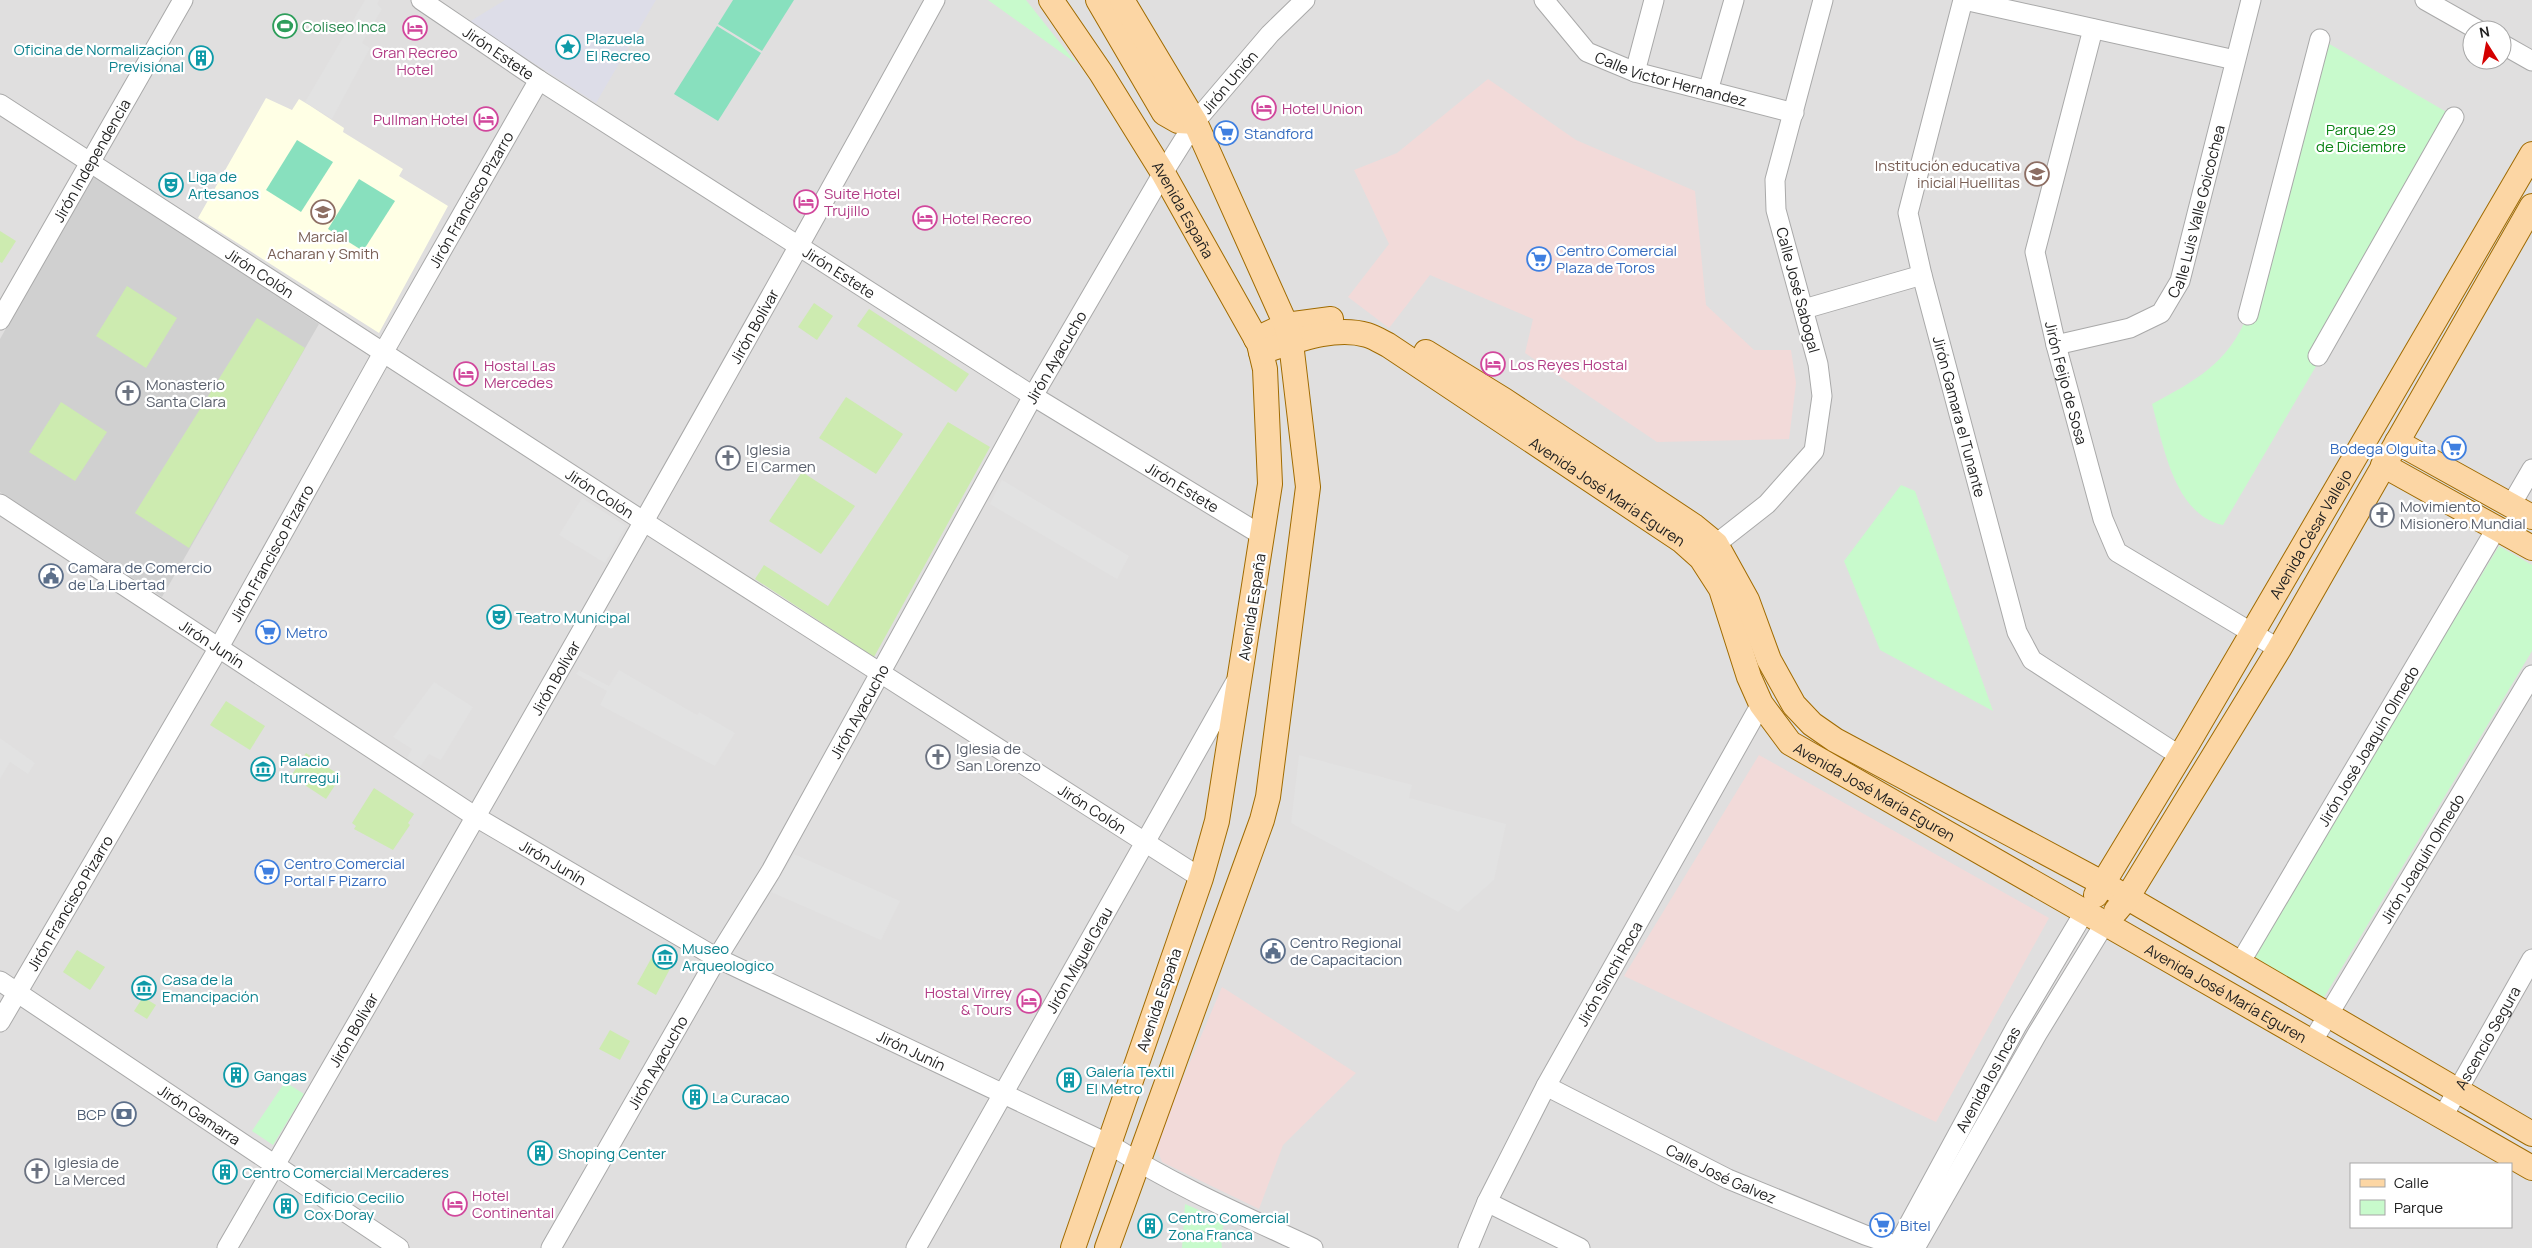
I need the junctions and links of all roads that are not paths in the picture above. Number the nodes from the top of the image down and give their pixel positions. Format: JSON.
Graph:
{"nodes":[{"id":1,"x":183,"y":0,"type":"edge"},
{"id":2,"x":420,"y":0,"type":"edge"},
{"id":3,"x":934,"y":0,"type":"edge"},
{"id":4,"x":1051,"y":0,"type":"edge"},
{"id":5,"x":1098,"y":0,"type":"edge"},
{"id":6,"x":1122,"y":0,"type":"edge"},
{"id":7,"x":1305,"y":0,"type":"edge"},
{"id":8,"x":1544,"y":0,"type":"edge"},
{"id":9,"x":1654,"y":0,"type":"edge"},
{"id":10,"x":1734,"y":0,"type":"edge"},
{"id":11,"x":1822,"y":0,"type":"edge"},
{"id":12,"x":1964,"y":0,"type":"edge"},
{"id":13,"x":2251,"y":0,"type":"edge"},
{"id":14,"x":2425,"y":0,"type":"edge"},
{"id":15,"x":2462,"y":21,"type":"edge"},
{"id":16,"x":2093,"y":29,"type":"junction"},
{"id":17,"x":2320,"y":39,"type":"dead end"},
{"id":18,"x":2512,"y":50,"type":"edge"},
{"id":19,"x":2235,"y":60,"type":"junction"},
{"id":20,"x":2532,"y":61,"type":"edge"},
{"id":21,"x":1635,"y":72,"type":"junction"},
{"id":22,"x":539,"y":80,"type":"junction"},
{"id":23,"x":1708,"y":91,"type":"junction"},
{"id":24,"x":0,"y":104,"type":"edge"},
{"id":25,"x":1794,"y":113,"type":"junction"},
{"id":26,"x":2454,"y":117,"type":"dead end"},
{"id":27,"x":1195,"y":122,"type":"junction"},
{"id":28,"x":2532,"y":154,"type":"edge"},
{"id":29,"x":91,"y":163,"type":"junction"},
{"id":30,"x":1164,"y":173,"type":"junction"},
{"id":31,"x":2532,"y":206,"type":"edge"},
{"id":32,"x":799,"y":246,"type":"junction"},
{"id":33,"x":1922,"y":275,"type":"junction"},
{"id":34,"x":1804,"y":309,"type":"junction"},
{"id":35,"x":2248,"y":315,"type":"dead end"},
{"id":36,"x":0,"y":320,"type":"edge"},
{"id":37,"x":1289,"y":334,"type":"junction"},
{"id":38,"x":1259,"y":345,"type":"junction"},
{"id":39,"x":2056,"y":345,"type":"junction"},
{"id":40,"x":383,"y":353,"type":"junction"},
{"id":41,"x":2318,"y":356,"type":"dead end"},
{"id":42,"x":1033,"y":396,"type":"junction"},
{"id":43,"x":2372,"y":428,"type":"junction"},
{"id":44,"x":2397,"y":442,"type":"junction"},
{"id":45,"x":2358,"y":452,"type":"junction"},
{"id":46,"x":2383,"y":465,"type":"junction"},
{"id":47,"x":2532,"y":469,"type":"edge"},
{"id":48,"x":1270,"y":484,"type":"junction"},
{"id":49,"x":1308,"y":486,"type":"junction"},
{"id":50,"x":0,"y":504,"type":"edge"},
{"id":51,"x":2511,"y":505,"type":"junction"},
{"id":52,"x":2532,"y":517,"type":"edge"},
{"id":53,"x":642,"y":521,"type":"junction"},
{"id":54,"x":2496,"y":529,"type":"junction"},
{"id":55,"x":1263,"y":536,"type":"junction"},
{"id":56,"x":1716,"y":544,"type":"junction"},
{"id":57,"x":2532,"y":548,"type":"edge"},
{"id":58,"x":2253,"y":632,"type":"junction"},
{"id":59,"x":218,"y":649,"type":"junction"},
{"id":60,"x":2279,"y":649,"type":"junction"},
{"id":61,"x":1242,"y":671,"type":"junction"},
{"id":62,"x":881,"y":674,"type":"junction"},
{"id":63,"x":2532,"y":675,"type":"edge"},
{"id":64,"x":1761,"y":704,"type":"junction"},
{"id":65,"x":2180,"y":756,"type":"junction"},
{"id":66,"x":476,"y":818,"type":"junction"},
{"id":67,"x":1146,"y":844,"type":"junction"},
{"id":68,"x":1201,"y":878,"type":"junction"},
{"id":69,"x":2104,"y":884,"type":"junction"},
{"id":70,"x":2127,"y":898,"type":"junction"},
{"id":71,"x":2085,"y":911,"type":"junction"},
{"id":72,"x":2105,"y":923,"type":"junction"},
{"id":73,"x":717,"y":958,"type":"junction"},
{"id":74,"x":2532,"y":959,"type":"edge"},
{"id":75,"x":2240,"y":963,"type":"junction"},
{"id":76,"x":0,"y":981,"type":"edge"},
{"id":77,"x":16,"y":992,"type":"junction"},
{"id":78,"x":2329,"y":1016,"type":"junction"},
{"id":79,"x":0,"y":1022,"type":"edge"},
{"id":80,"x":2312,"y":1042,"type":"junction"},
{"id":81,"x":1546,"y":1086,"type":"junction"},
{"id":82,"x":2457,"y":1091,"type":"junction"},
{"id":83,"x":1004,"y":1094,"type":"junction"},
{"id":84,"x":2443,"y":1116,"type":"junction"},
{"id":85,"x":2532,"y":1134,"type":"edge"},
{"id":86,"x":1109,"y":1144,"type":"junction"},
{"id":87,"x":1139,"y":1163,"type":"junction"},
{"id":88,"x":275,"y":1164,"type":"junction"},
{"id":89,"x":2532,"y":1168,"type":"edge"},
{"id":90,"x":1487,"y":1202,"type":"junction"},
{"id":91,"x":1903,"y":1247,"type":"edge"},
{"id":92,"x":227,"y":1248,"type":"edge"},
{"id":93,"x":399,"y":1248,"type":"edge"},
{"id":94,"x":551,"y":1248,"type":"edge"},
{"id":95,"x":916,"y":1248,"type":"edge"},
{"id":96,"x":1073,"y":1248,"type":"edge"},
{"id":97,"x":1107,"y":1248,"type":"edge"},
{"id":98,"x":1312,"y":1248,"type":"edge"},
{"id":99,"x":1468,"y":1248,"type":"edge"},
{"id":100,"x":1580,"y":1248,"type":"edge"}],
"edges":[{"from":1,"to":29,"type":"street","name":"Jirón Independencia"},
{"from":2,"to":22,"type":"street","name":"Jirón Estete"},
{"from":3,"to":32,"type":"street","name":"Jirón Bolívar"},
{"from":4,"to":30,"type":"main road","name":"Avenida España"},
{"from":5,"to":27,"type":"main road"},
{"from":6,"to":27,"type":"main road"},
{"from":7,"to":27,"type":"street","name":"Jirón Unión"},
{"from":8,"to":21,"type":"street","name":"Calle Victor Hernandez"},
{"from":9,"to":21,"type":"street"},
{"from":10,"to":23,"type":"street"},
{"from":11,"to":25,"type":"street","name":"Calle José Sabogal"},
{"from":12,"to":16,"type":"street"},
{"from":12,"to":33,"type":"street","name":"Jirón Gamara el Tunante"},
{"from":13,"to":19,"type":"street","name":"Calle Luis Valle Goicochea"},
{"from":14,"to":15,"type":"street"},
{"from":16,"to":19,"type":"street"},
{"from":16,"to":39,"type":"street","name":"Jirón Feijo de Sosa"},
{"from":17,"to":35,"type":"street"},
{"from":18,"to":20,"type":"street"},
{"from":19,"to":39,"type":"street","name":"Calle Luis Valle Goicochea"},
{"from":21,"to":23,"type":"street","name":"Calle Victor Hernandez"},
{"from":22,"to":32,"type":"street","name":"Jirón Estete"},
{"from":22,"to":40,"type":"street","name":"Jirón Francisco Pizarro"},
{"from":23,"to":25,"type":"street","name":"Calle Victor Hernandez"},
{"from":24,"to":29,"type":"street","name":"Jirón Colón"},
{"from":25,"to":34,"type":"street","name":"Calle José Sabogal"},
{"from":26,"to":41,"type":"street"},
{"from":27,"to":30,"type":"street","name":"Jirón Unión"},
{"from":27,"to":37,"type":"main road"},
{"from":28,"to":43,"type":"main road","name":"Avenida César Vallejo"},
{"from":29,"to":36,"type":"street","name":"Jirón Independencia"},
{"from":29,"to":40,"type":"street","name":"Jirón Colón"},
{"from":30,"to":38,"type":"main road","name":"Avenida España"},
{"from":30,"to":42,"type":"street","name":"Jirón Ayacucho"},
{"from":31,"to":44,"type":"main road","name":"Avenida César Vallejo"},
{"from":32,"to":42,"type":"street","name":"Jirón Estete"},
{"from":32,"to":53,"type":"street","name":"Jirón Bolívar"},
{"from":33,"to":34,"type":"street"},
{"from":33,"to":65,"type":"street","name":"Jirón Gamara el Tunante"},
{"from":34,"to":56,"type":"street","name":"Calle José Sabogal"},
{"from":37,"to":38,"type":"main road","name":"Avenida José María Eguren"},
{"from":37,"to":49,"type":"main road"},
{"from":37,"to":56,"type":"main road","name":"Avenida José María Eguren"},
{"from":37,"to":64,"type":"main road","name":"Avenida José María Eguren"},
{"from":38,"to":48,"type":"main road","name":"Avenida España"},
{"from":39,"to":58,"type":"street","name":"Jirón Feijo de Sosa"},
{"from":40,"to":53,"type":"street","name":"Jirón Colón"},
{"from":40,"to":59,"type":"street","name":"Jirón Francisco Pizarro"},
{"from":42,"to":55,"type":"street","name":"Jirón Estete"},
{"from":42,"to":62,"type":"street","name":"Jirón Ayacucho"},
{"from":43,"to":44,"type":"street"},
{"from":43,"to":45,"type":"main road","name":"Avenida César Vallejo"},
{"from":44,"to":46,"type":"main road","name":"Avenida César Vallejo"},
{"from":44,"to":51,"type":"main road"},
{"from":45,"to":46,"type":"street"},
{"from":45,"to":58,"type":"main road","name":"Avenida César Vallejo"},
{"from":46,"to":54,"type":"main road"},
{"from":46,"to":60,"type":"main road","name":"Avenida César Vallejo"},
{"from":47,"to":51,"type":"street"},
{"from":48,"to":49,"type":"main road"},
{"from":48,"to":55,"type":"main road","name":"Avenida España"},
{"from":49,"to":87,"type":"main road"},
{"from":50,"to":59,"type":"street","name":"Jirón Junín"},
{"from":51,"to":52,"type":"main road"},
{"from":53,"to":62,"type":"street","name":"Jirón Colón"},
{"from":53,"to":66,"type":"street","name":"Jirón Bolívar"},
{"from":54,"to":57,"type":"main road"},
{"from":54,"to":75,"type":"street","name":"Jirón José Joaquín Olmedo"},
{"from":55,"to":61,"type":"main road","name":"Avenida España"},
{"from":56,"to":69,"type":"main road","name":"Avenida José María Eguren"},
{"from":58,"to":60,"type":"street","name":"Jirón Feijo de Sosa"},
{"from":58,"to":65,"type":"main road","name":"Avenida César Vallejo"},
{"from":59,"to":66,"type":"street","name":"Jirón Junín"},
{"from":59,"to":77,"type":"street","name":"Jirón Francisco Pizarro"},
{"from":60,"to":70,"type":"main road","name":"Avenida César Vallejo"},
{"from":61,"to":67,"type":"street","name":"Jirón Miguel Grau"},
{"from":61,"to":68,"type":"main road","name":"Avenida España"},
{"from":62,"to":67,"type":"street","name":"Jirón Colón"},
{"from":62,"to":73,"type":"street","name":"Jirón Ayacucho"},
{"from":63,"to":78,"type":"street","name":"Jirón Joaquín Olmedo"},
{"from":64,"to":71,"type":"main road","name":"Avenida José María Eguren"},
{"from":64,"to":81,"type":"street","name":"Jirón Sinchi Roca"},
{"from":65,"to":69,"type":"main road","name":"Avenida César Vallejo"},
{"from":66,"to":73,"type":"street","name":"Jirón Junín"},
{"from":66,"to":88,"type":"street","name":"Jirón Bolívar"},
{"from":67,"to":68,"type":"street","name":"Jirón Colón"},
{"from":67,"to":83,"type":"street","name":"Jirón Miguel Grau"},
{"from":68,"to":86,"type":"main road","name":"Avenida España"},
{"from":69,"to":70,"type":"main road","name":"Avenida José María Eguren"},
{"from":69,"to":71,"type":"main road","name":"Avenida César Vallejo"},
{"from":70,"to":72,"type":"main road","name":"Avenida César Vallejo"},
{"from":70,"to":75,"type":"main road","name":"Avenida José María Eguren"},
{"from":71,"to":72,"type":"main road","name":"Avenida José María Eguren"},
{"from":71,"to":91,"type":"street","name":"Avenida los Incas"},
{"from":72,"to":80,"type":"main road","name":"Avenida José María Eguren"},
{"from":72,"to":91,"type":"street","name":"Avenida los Incas"},
{"from":73,"to":83,"type":"street","name":"Jirón Junín"},
{"from":73,"to":94,"type":"street","name":"Jirón Ayacucho"},
{"from":74,"to":82,"type":"street","name":"Ascencio Segura"},
{"from":75,"to":78,"type":"main road","name":"Avenida José María Eguren"},
{"from":76,"to":77,"type":"street","name":"Jirón Gamarra"},
{"from":77,"to":79,"type":"street","name":"Jirón Francisco Pizarro"},
{"from":77,"to":88,"type":"street","name":"Jirón Gamarra"},
{"from":78,"to":80,"type":"street","name":"Jirón Joaquín Olmedo"},
{"from":78,"to":82,"type":"main road","name":"Avenida José María Eguren"},
{"from":80,"to":84,"type":"main road","name":"Avenida José María Eguren"},
{"from":81,"to":90,"type":"street","name":"Jirón Sinchi Roca"},
{"from":81,"to":91,"type":"street","name":"Calle José Galvez"},
{"from":82,"to":84,"type":"street","name":"Ascencio Segura"},
{"from":82,"to":85,"type":"main road","name":"Avenida José María Eguren"},
{"from":83,"to":86,"type":"street","name":"Jirón Junín"},
{"from":83,"to":95,"type":"street","name":"Jirón Miguel Grau"},
{"from":84,"to":89,"type":"main road","name":"Avenida José María Eguren"},
{"from":86,"to":87,"type":"street","name":"Jirón Junín"},
{"from":86,"to":96,"type":"main road","name":"Avenida España"},
{"from":87,"to":97,"type":"main road"},
{"from":87,"to":98,"type":"street","name":"Jirón Junín"},
{"from":88,"to":92,"type":"street","name":"Jirón Bolívar"},
{"from":88,"to":93,"type":"street","name":"Jirón Gamarra"},
{"from":90,"to":99,"type":"street","name":"Jirón Sinchi Roca"},
{"from":90,"to":100,"type":"street"}]}
